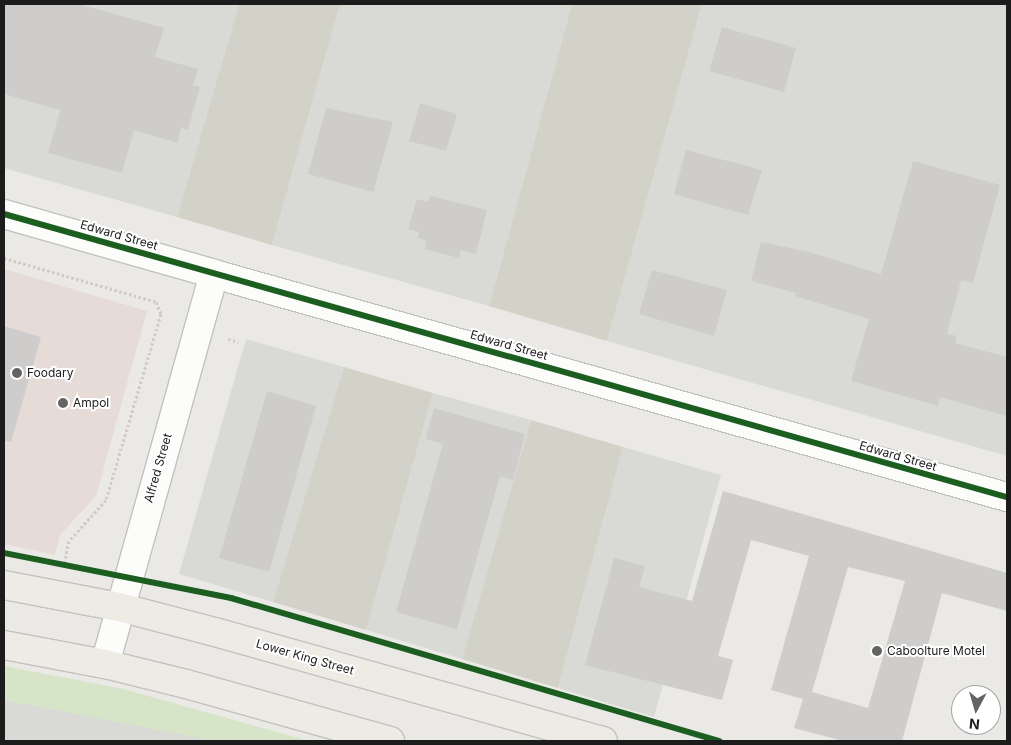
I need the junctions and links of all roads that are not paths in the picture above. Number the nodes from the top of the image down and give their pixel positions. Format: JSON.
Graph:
{"nodes":[{"id":1,"x":4,"y":214,"type":"edge"},
{"id":2,"x":214,"y":274,"type":"junction"},
{"id":3,"x":1007,"y":497,"type":"edge"},
{"id":4,"x":4,"y":585,"type":"edge"},
{"id":5,"x":119,"y":607,"type":"junction"},
{"id":6,"x":4,"y":645,"type":"edge"},
{"id":7,"x":105,"y":664,"type":"junction"},
{"id":8,"x":390,"y":741,"type":"edge"},
{"id":9,"x":603,"y":741,"type":"edge"}],
"edges":[{"from":1,"to":2,"type":"street","name":"Edward Street"},
{"from":2,"to":3,"type":"street","name":"Edward Street"},
{"from":2,"to":5,"type":"street","name":"Alfred Street"},
{"from":4,"to":5,"type":"main road","name":"Lower King Street"},
{"from":5,"to":7,"type":"street","name":"Alfred Street"},
{"from":5,"to":9,"type":"main road","name":"Lower King Street"},
{"from":6,"to":7,"type":"main road"},
{"from":7,"to":8,"type":"main road"}]}
